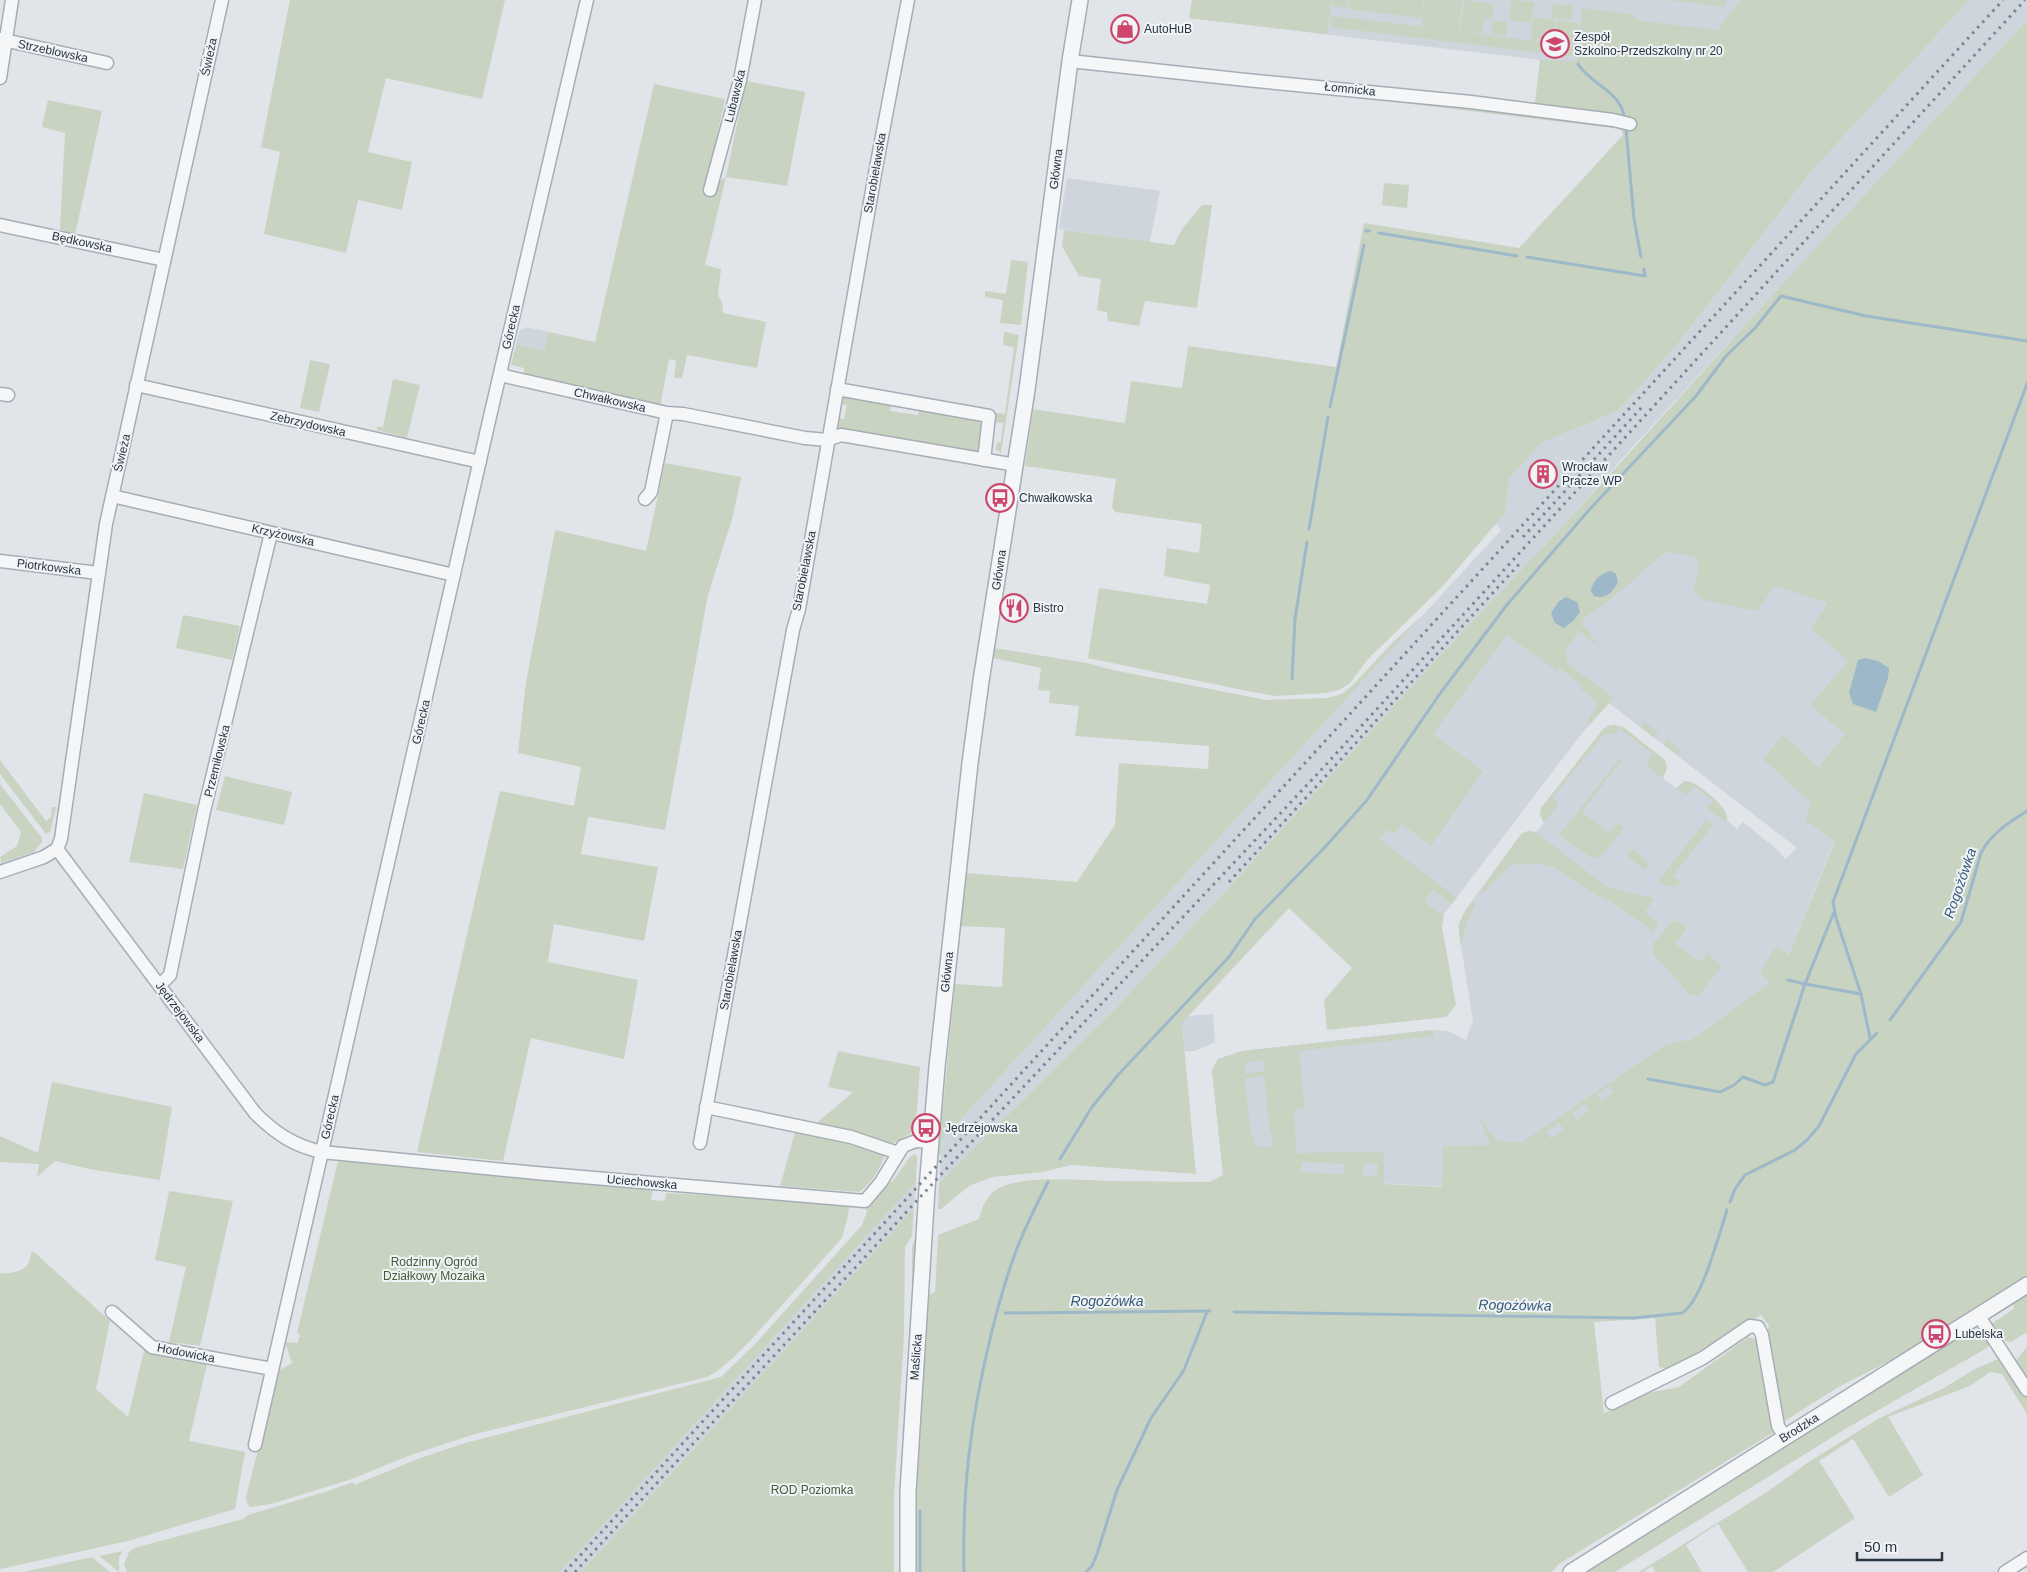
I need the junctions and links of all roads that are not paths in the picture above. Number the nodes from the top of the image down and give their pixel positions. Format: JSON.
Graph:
{"nodes":[{"id":1,"x":12,"y":0,"type":"edge"},
{"id":2,"x":222,"y":0,"type":"edge"},
{"id":3,"x":587,"y":0,"type":"edge"},
{"id":4,"x":755,"y":0,"type":"edge"},
{"id":5,"x":908,"y":0,"type":"edge"},
{"id":6,"x":1080,"y":0,"type":"edge"},
{"id":7,"x":3,"y":40,"type":"edge"},
{"id":8,"x":1070,"y":61,"type":"junction"},
{"id":9,"x":107,"y":63,"type":"dead end"},
{"id":10,"x":0,"y":78,"type":"edge"},
{"id":11,"x":1630,"y":124,"type":"dead end"},
{"id":12,"x":710,"y":190,"type":"dead end"},
{"id":13,"x":0,"y":225,"type":"edge"},
{"id":14,"x":164,"y":260,"type":"junction"},
{"id":15,"x":500,"y":375,"type":"junction"},
{"id":16,"x":136,"y":385,"type":"junction"},
{"id":17,"x":837,"y":389,"type":"junction"},
{"id":18,"x":667,"y":413,"type":"junction"},
{"id":19,"x":827,"y":440,"type":"junction"},
{"id":20,"x":984,"y":460,"type":"junction"},
{"id":21,"x":480,"y":462,"type":"junction"},
{"id":22,"x":1016,"y":466,"type":"junction"},
{"id":23,"x":112,"y":496,"type":"junction"},
{"id":24,"x":645,"y":499,"type":"dead end"},
{"id":25,"x":271,"y":533,"type":"junction"},
{"id":26,"x":0,"y":560,"type":"edge"},
{"id":27,"x":98,"y":573,"type":"junction"},
{"id":28,"x":454,"y":575,"type":"junction"},
{"id":29,"x":58,"y":849,"type":"junction"},
{"id":30,"x":0,"y":872,"type":"edge"},
{"id":31,"x":160,"y":985,"type":"junction"},
{"id":32,"x":706,"y":1107,"type":"junction"},
{"id":33,"x":931,"y":1142,"type":"junction"},
{"id":34,"x":700,"y":1143,"type":"dead end"},
{"id":35,"x":322,"y":1152,"type":"junction"},
{"id":36,"x":898,"y":1153,"type":"junction"},
{"id":37,"x":2027,"y":1285,"type":"edge"},
{"id":38,"x":112,"y":1312,"type":"dead end"},
{"id":39,"x":1978,"y":1315,"type":"junction"},
{"id":40,"x":272,"y":1369,"type":"junction"},
{"id":41,"x":2027,"y":1390,"type":"edge"},
{"id":42,"x":1612,"y":1403,"type":"dead end"},
{"id":43,"x":1785,"y":1437,"type":"junction"},
{"id":44,"x":255,"y":1445,"type":"dead end"},
{"id":45,"x":2027,"y":1558,"type":"edge"},
{"id":46,"x":908,"y":1572,"type":"edge"},
{"id":47,"x":1571,"y":1572,"type":"edge"},
{"id":48,"x":2005,"y":1572,"type":"edge"}],
"edges":[{"from":1,"to":7,"type":"street"},
{"from":2,"to":14,"type":"street","name":"Świeża"},
{"from":3,"to":15,"type":"street","name":"Górecka"},
{"from":4,"to":12,"type":"street","name":"Lubawska"},
{"from":5,"to":17,"type":"street","name":"Starobielawska"},
{"from":6,"to":8,"type":"street","name":"Główna"},
{"from":7,"to":9,"type":"street","name":"Strzeblowska"},
{"from":7,"to":10,"type":"street"},
{"from":8,"to":11,"type":"street","name":"Łomnicka"},
{"from":8,"to":22,"type":"street","name":"Główna"},
{"from":13,"to":14,"type":"street","name":"Będkowska"},
{"from":14,"to":16,"type":"street","name":"Świeża"},
{"from":15,"to":18,"type":"street","name":"Chwałkowska"},
{"from":15,"to":21,"type":"street","name":"Górecka"},
{"from":16,"to":21,"type":"street","name":"Zebrzydowska"},
{"from":16,"to":23,"type":"street","name":"Świeża"},
{"from":17,"to":19,"type":"street","name":"Starobielawska"},
{"from":17,"to":20,"type":"street"},
{"from":18,"to":19,"type":"street","name":"Chwałkowska"},
{"from":18,"to":24,"type":"street"},
{"from":19,"to":20,"type":"street","name":"Chwałkowska"},
{"from":19,"to":32,"type":"street","name":"Starobielawska"},
{"from":20,"to":22,"type":"street","name":"Chwałkowska"},
{"from":21,"to":28,"type":"street","name":"Górecka"},
{"from":22,"to":33,"type":"street","name":"Główna"},
{"from":23,"to":25,"type":"street","name":"Krzyżowska"},
{"from":23,"to":27,"type":"street","name":"Świeża"},
{"from":25,"to":28,"type":"street","name":"Krzyżowska"},
{"from":25,"to":31,"type":"street","name":"Przemiłowska"},
{"from":26,"to":27,"type":"street","name":"Piotrkowska"},
{"from":27,"to":29,"type":"street","name":"Świeża"},
{"from":28,"to":35,"type":"street","name":"Górecka"},
{"from":29,"to":30,"type":"street"},
{"from":29,"to":31,"type":"street","name":"Jędrzejowska"},
{"from":31,"to":35,"type":"street","name":"Jędrzejowska"},
{"from":32,"to":34,"type":"street","name":"Starobielawska"},
{"from":32,"to":36,"type":"street"},
{"from":33,"to":36,"type":"street","name":"Uciechowska"},
{"from":33,"to":46,"type":"street","name":"Maślicka"},
{"from":35,"to":36,"type":"street","name":"Uciechowska"},
{"from":35,"to":40,"type":"street","name":"Górecka"},
{"from":37,"to":39,"type":"street","name":"Brodzka"},
{"from":38,"to":40,"type":"street","name":"Hodowicka"},
{"from":39,"to":41,"type":"street"},
{"from":39,"to":43,"type":"street","name":"Brodzka"},
{"from":40,"to":44,"type":"street","name":"Górecka"},
{"from":42,"to":43,"type":"street"},
{"from":43,"to":47,"type":"street","name":"Brodzka"},
{"from":45,"to":48,"type":"street"}]}
